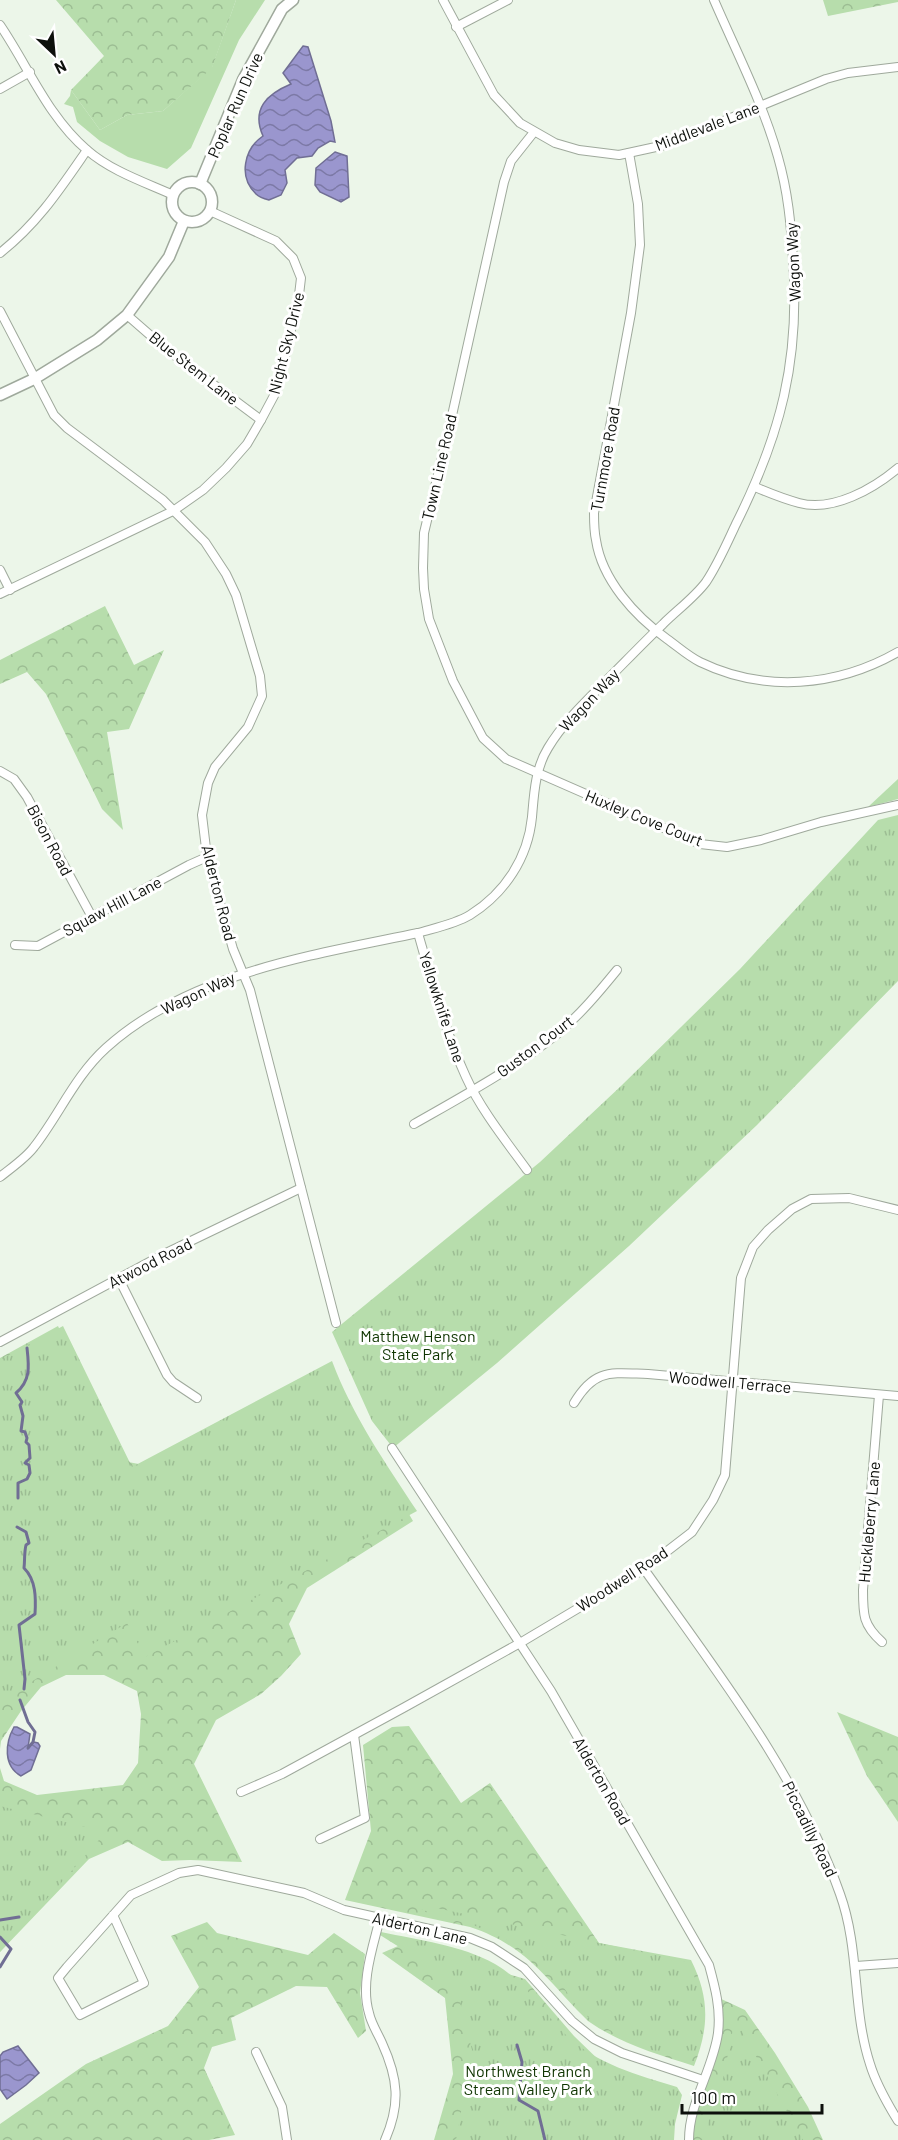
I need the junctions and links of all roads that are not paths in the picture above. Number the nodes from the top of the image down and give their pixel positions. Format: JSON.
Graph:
{"nodes":[{"id":1,"x":293,"y":0,"type":"edge"},
{"id":2,"x":442,"y":0,"type":"edge"},
{"id":3,"x":508,"y":0,"type":"edge"},
{"id":4,"x":714,"y":0,"type":"edge"},
{"id":5,"x":0,"y":25,"type":"edge"},
{"id":6,"x":456,"y":27,"type":"junction"},
{"id":7,"x":898,"y":66,"type":"edge"},
{"id":8,"x":30,"y":72,"type":"junction"},
{"id":9,"x":0,"y":89,"type":"edge"},
{"id":10,"x":759,"y":105,"type":"junction"},
{"id":11,"x":534,"y":132,"type":"junction"},
{"id":12,"x":87,"y":150,"type":"junction"},
{"id":13,"x":629,"y":153,"type":"junction"},
{"id":14,"x":200,"y":184,"type":"junction"},
{"id":15,"x":173,"y":195,"type":"junction"},
{"id":16,"x":210,"y":211,"type":"junction"},
{"id":17,"x":184,"y":222,"type":"junction"},
{"id":18,"x":0,"y":253,"type":"edge"},
{"id":19,"x":0,"y":311,"type":"edge"},
{"id":20,"x":127,"y":315,"type":"junction"},
{"id":21,"x":34,"y":379,"type":"junction"},
{"id":22,"x":0,"y":395,"type":"edge"},
{"id":23,"x":261,"y":420,"type":"junction"},
{"id":24,"x":898,"y":468,"type":"edge"},
{"id":25,"x":755,"y":487,"type":"junction"},
{"id":26,"x":173,"y":511,"type":"junction"},
{"id":27,"x":0,"y":570,"type":"edge"},
{"id":28,"x":10,"y":590,"type":"junction"},
{"id":29,"x":0,"y":594,"type":"edge"},
{"id":30,"x":656,"y":631,"type":"junction"},
{"id":31,"x":898,"y":652,"type":"edge"},
{"id":32,"x":0,"y":771,"type":"edge"},
{"id":33,"x":538,"y":773,"type":"junction"},
{"id":34,"x":898,"y":805,"type":"edge"},
{"id":35,"x":207,"y":857,"type":"junction"},
{"id":36,"x":92,"y":917,"type":"junction"},
{"id":37,"x":418,"y":933,"type":"junction"},
{"id":38,"x":15,"y":945,"type":"dead end"},
{"id":39,"x":617,"y":970,"type":"dead end"},
{"id":40,"x":242,"y":972,"type":"junction"},
{"id":41,"x":473,"y":1089,"type":"junction"},
{"id":42,"x":414,"y":1124,"type":"dead end"},
{"id":43,"x":528,"y":1170,"type":"dead end"},
{"id":44,"x":0,"y":1177,"type":"edge"},
{"id":45,"x":301,"y":1188,"type":"junction"},
{"id":46,"x":898,"y":1210,"type":"edge"},
{"id":47,"x":119,"y":1279,"type":"junction"},
{"id":48,"x":336,"y":1323,"type":"dead end"},
{"id":49,"x":0,"y":1342,"type":"edge"},
{"id":50,"x":732,"y":1382,"type":"junction"},
{"id":51,"x":879,"y":1395,"type":"junction"},
{"id":52,"x":898,"y":1396,"type":"edge"},
{"id":53,"x":197,"y":1398,"type":"dead end"},
{"id":54,"x":574,"y":1403,"type":"dead end"},
{"id":55,"x":392,"y":1448,"type":"dead end"},
{"id":56,"x":644,"y":1569,"type":"junction"},
{"id":57,"x":520,"y":1642,"type":"junction"},
{"id":58,"x":882,"y":1642,"type":"dead end"},
{"id":59,"x":354,"y":1735,"type":"junction"},
{"id":60,"x":241,"y":1792,"type":"dead end"},
{"id":61,"x":320,"y":1839,"type":"dead end"},
{"id":62,"x":113,"y":1915,"type":"junction"},
{"id":63,"x":380,"y":1918,"type":"junction"},
{"id":64,"x":898,"y":1963,"type":"edge"},
{"id":65,"x":856,"y":1966,"type":"junction"},
{"id":66,"x":256,"y":2052,"type":"dead end"},
{"id":67,"x":703,"y":2080,"type":"junction"},
{"id":68,"x":898,"y":2121,"type":"edge"},
{"id":69,"x":287,"y":2140,"type":"edge"},
{"id":70,"x":385,"y":2140,"type":"edge"},
{"id":71,"x":689,"y":2140,"type":"edge"}],
"edges":[{"from":1,"to":14,"type":"street","name":"Poplar Run Drive"},
{"from":2,"to":6,"type":"street","name":"Middlevale Lane"},
{"from":3,"to":6,"type":"street"},
{"from":4,"to":10,"type":"street","name":"Wagon Way"},
{"from":5,"to":8,"type":"street"},
{"from":6,"to":11,"type":"street","name":"Middlevale Lane"},
{"from":7,"to":10,"type":"street","name":"Middlevale Lane"},
{"from":8,"to":9,"type":"street"},
{"from":8,"to":12,"type":"street"},
{"from":10,"to":13,"type":"street","name":"Middlevale Lane"},
{"from":10,"to":25,"type":"street","name":"Wagon Way"},
{"from":11,"to":13,"type":"street","name":"Middlevale Lane"},
{"from":11,"to":33,"type":"street","name":"Town Line Road"},
{"from":12,"to":15,"type":"street"},
{"from":12,"to":18,"type":"street"},
{"from":13,"to":30,"type":"street","name":"Turnmore Road"},
{"from":14,"to":15,"type":"street"},
{"from":14,"to":16,"type":"street"},
{"from":15,"to":17,"type":"street"},
{"from":16,"to":17,"type":"street"},
{"from":16,"to":23,"type":"street","name":"Night Sky Drive"},
{"from":17,"to":20,"type":"street"},
{"from":19,"to":21,"type":"street","name":"Alderton Road"},
{"from":20,"to":21,"type":"street"},
{"from":20,"to":23,"type":"street","name":"Blue Stem Lane"},
{"from":21,"to":22,"type":"street"},
{"from":21,"to":26,"type":"street","name":"Alderton Road"},
{"from":23,"to":26,"type":"street","name":"Night Sky Drive"},
{"from":24,"to":25,"type":"street"},
{"from":25,"to":30,"type":"street","name":"Wagon Way"},
{"from":26,"to":28,"type":"street","name":"Night Sky Drive"},
{"from":26,"to":35,"type":"street","name":"Alderton Road"},
{"from":27,"to":28,"type":"street"},
{"from":28,"to":29,"type":"street","name":"Night Sky Drive"},
{"from":30,"to":31,"type":"street","name":"Turnmore Road"},
{"from":30,"to":33,"type":"street","name":"Wagon Way"},
{"from":32,"to":36,"type":"street","name":"Bison Road"},
{"from":33,"to":34,"type":"street","name":"Huxley Cove Court"},
{"from":33,"to":37,"type":"street","name":"Wagon Way"},
{"from":35,"to":36,"type":"street","name":"Squaw Hill Lane"},
{"from":35,"to":40,"type":"street","name":"Alderton Road"},
{"from":36,"to":38,"type":"street","name":"Squaw Hill Lane"},
{"from":37,"to":40,"type":"street","name":"Wagon Way"},
{"from":37,"to":41,"type":"street","name":"Yellowknife Lane"},
{"from":39,"to":41,"type":"street","name":"Guston Court"},
{"from":40,"to":44,"type":"street","name":"Wagon Way"},
{"from":40,"to":45,"type":"street","name":"Alderton Road"},
{"from":41,"to":42,"type":"street","name":"Guston Court"},
{"from":41,"to":43,"type":"street","name":"Yellowknife Lane"},
{"from":45,"to":47,"type":"street","name":"Atwood Road"},
{"from":45,"to":48,"type":"street","name":"Alderton Road"},
{"from":46,"to":50,"type":"street","name":"Woodwell Road"},
{"from":47,"to":49,"type":"street","name":"Atwood Road"},
{"from":47,"to":53,"type":"street"},
{"from":50,"to":51,"type":"street","name":"Woodwell Terrace"},
{"from":50,"to":54,"type":"street","name":"Woodwell Terrace"},
{"from":50,"to":56,"type":"street","name":"Woodwell Road"},
{"from":51,"to":52,"type":"street","name":"Woodwell Terrace"},
{"from":51,"to":58,"type":"street","name":"Huckleberry Lane"},
{"from":55,"to":57,"type":"street","name":"Alderton Road"},
{"from":56,"to":57,"type":"street","name":"Woodwell Road"},
{"from":56,"to":65,"type":"street","name":"Piccadilly Road"},
{"from":57,"to":59,"type":"street","name":"Woodwell Road"},
{"from":57,"to":67,"type":"street","name":"Alderton Road"},
{"from":59,"to":60,"type":"street","name":"Woodwell Road"},
{"from":59,"to":61,"type":"street"},
{"from":62,"to":62,"type":"street","name":"Alderton Lane"},
{"from":62,"to":63,"type":"street","name":"Alderton Lane"},
{"from":63,"to":67,"type":"street","name":"Alderton Lane"},
{"from":63,"to":70,"type":"street"},
{"from":64,"to":65,"type":"street"},
{"from":65,"to":68,"type":"street","name":"Piccadilly Road"},
{"from":66,"to":69,"type":"street"},
{"from":67,"to":71,"type":"street","name":"Alderton Road"}]}
